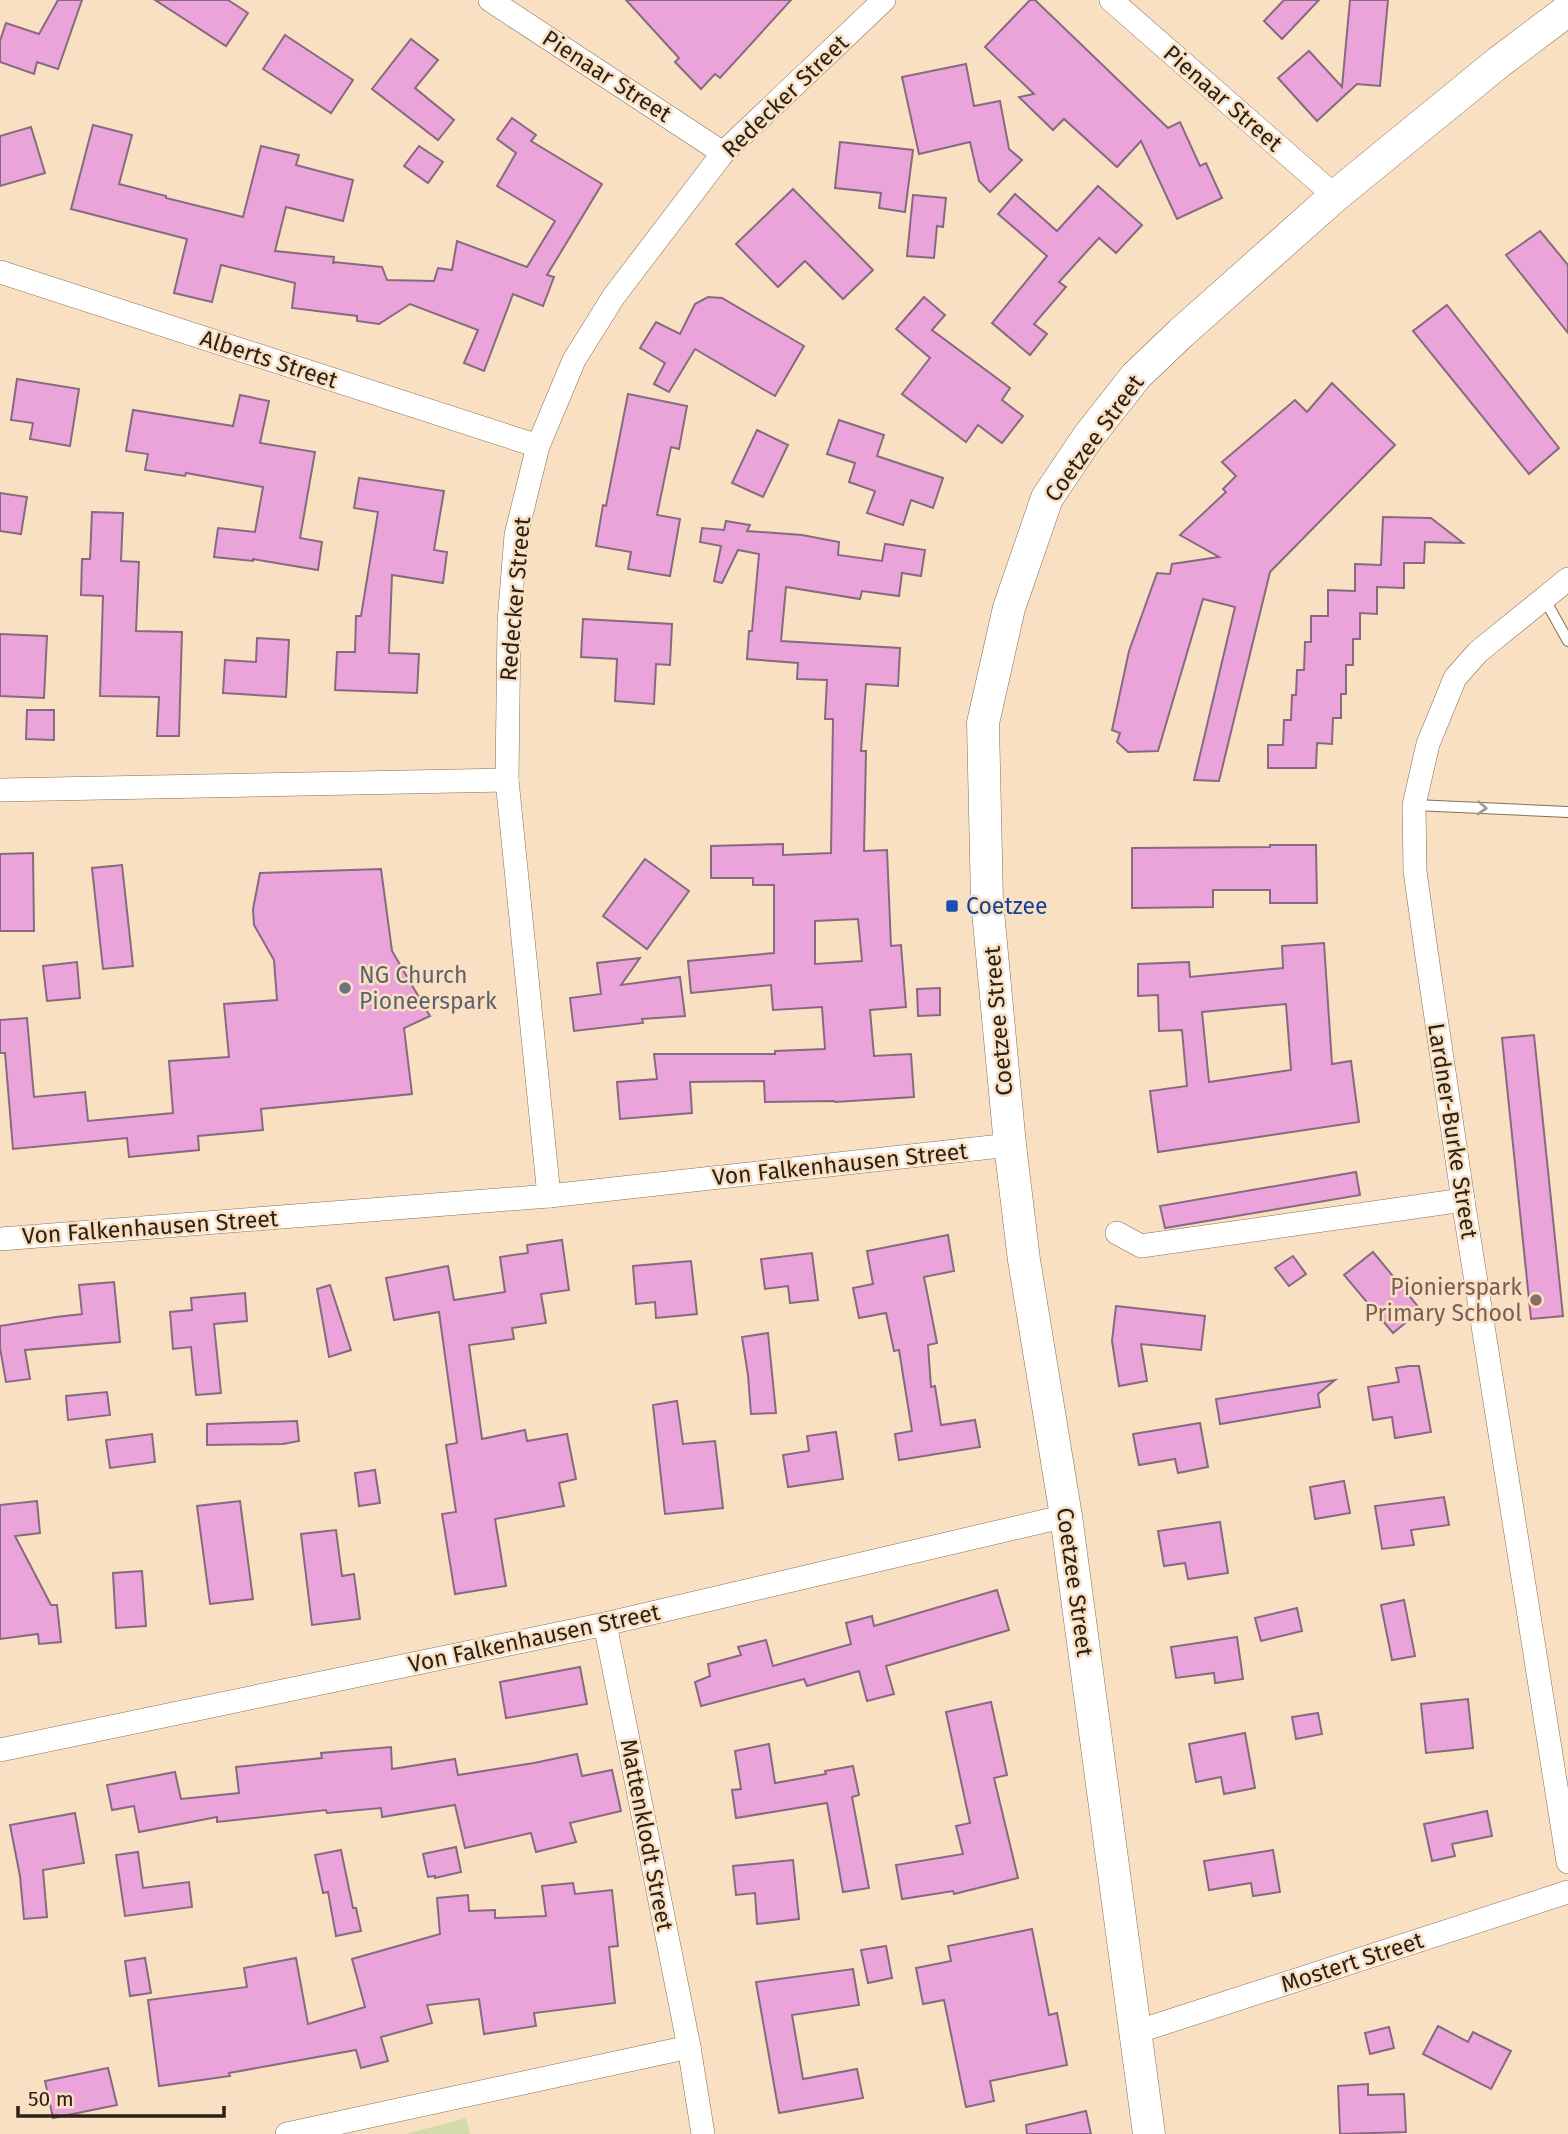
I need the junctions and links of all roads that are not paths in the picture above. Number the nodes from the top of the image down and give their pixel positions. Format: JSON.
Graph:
{"nodes":[{"id":1,"x":490,"y":0,"type":"edge"},
{"id":2,"x":884,"y":0,"type":"edge"},
{"id":3,"x":1111,"y":0,"type":"edge"},
{"id":4,"x":1568,"y":10,"type":"edge"},
{"id":5,"x":723,"y":153,"type":"junction"},
{"id":6,"x":1335,"y":196,"type":"junction"},
{"id":7,"x":0,"y":272,"type":"edge"},
{"id":8,"x":538,"y":446,"type":"junction"},
{"id":9,"x":1568,"y":579,"type":"edge"},
{"id":10,"x":1544,"y":598,"type":"junction"},
{"id":11,"x":1568,"y":641,"type":"edge"},
{"id":12,"x":507,"y":780,"type":"junction"},
{"id":13,"x":0,"y":790,"type":"edge"},
{"id":14,"x":1414,"y":805,"type":"junction"},
{"id":15,"x":1568,"y":812,"type":"edge"},
{"id":16,"x":1010,"y":1145,"type":"junction"},
{"id":17,"x":549,"y":1196,"type":"junction"},
{"id":18,"x":1463,"y":1200,"type":"junction"},
{"id":19,"x":1117,"y":1233,"type":"dead end"},
{"id":20,"x":0,"y":1239,"type":"edge"},
{"id":21,"x":1066,"y":1516,"type":"junction"},
{"id":22,"x":605,"y":1624,"type":"junction"},
{"id":23,"x":0,"y":1750,"type":"edge"},
{"id":24,"x":1568,"y":1862,"type":"edge"},
{"id":25,"x":1568,"y":1892,"type":"edge"},
{"id":26,"x":1136,"y":2032,"type":"junction"},
{"id":27,"x":689,"y":2047,"type":"junction"},
{"id":28,"x":287,"y":2134,"type":"edge"},
{"id":29,"x":703,"y":2134,"type":"edge"},
{"id":30,"x":1149,"y":2134,"type":"edge"}],
"edges":[{"from":1,"to":5,"type":"street","name":"Pienaar Street"},
{"from":2,"to":5,"type":"street","name":"Redecker Street"},
{"from":3,"to":6,"type":"street","name":"Pienaar Street"},
{"from":4,"to":6,"type":"street","name":"Coetzee Street"},
{"from":5,"to":8,"type":"street","name":"Redecker Street"},
{"from":6,"to":16,"type":"street","name":"Coetzee Street"},
{"from":7,"to":8,"type":"street","name":"Alberts Street"},
{"from":8,"to":12,"type":"street","name":"Redecker Street"},
{"from":9,"to":10,"type":"street","name":"Lardner-Burke Street"},
{"from":10,"to":11,"type":"lane"},
{"from":10,"to":14,"type":"street","name":"Lardner-Burke Street"},
{"from":12,"to":13,"type":"street"},
{"from":12,"to":17,"type":"street","name":"Redecker Street"},
{"from":14,"to":15,"type":"lane","one_way":true},
{"from":14,"to":18,"type":"street","name":"Lardner-Burke Street"},
{"from":16,"to":17,"type":"street","name":"Von Falkenhausen Street"},
{"from":16,"to":21,"type":"street","name":"Coetzee Street"},
{"from":17,"to":20,"type":"street","name":"Von Falkenhausen Street"},
{"from":18,"to":19,"type":"street"},
{"from":18,"to":24,"type":"street","name":"Lardner-Burke Street"},
{"from":21,"to":22,"type":"street","name":"Von Falkenhausen Street"},
{"from":21,"to":26,"type":"street","name":"Coetzee Street"},
{"from":22,"to":23,"type":"street","name":"Von Falkenhausen Street"},
{"from":22,"to":27,"type":"street","name":"Mattenklodt Street"},
{"from":25,"to":26,"type":"street","name":"Mostert Street"},
{"from":26,"to":30,"type":"street","name":"Coetzee Street"},
{"from":27,"to":28,"type":"street"},
{"from":27,"to":29,"type":"street","name":"Mattenklodt Street"}]}
